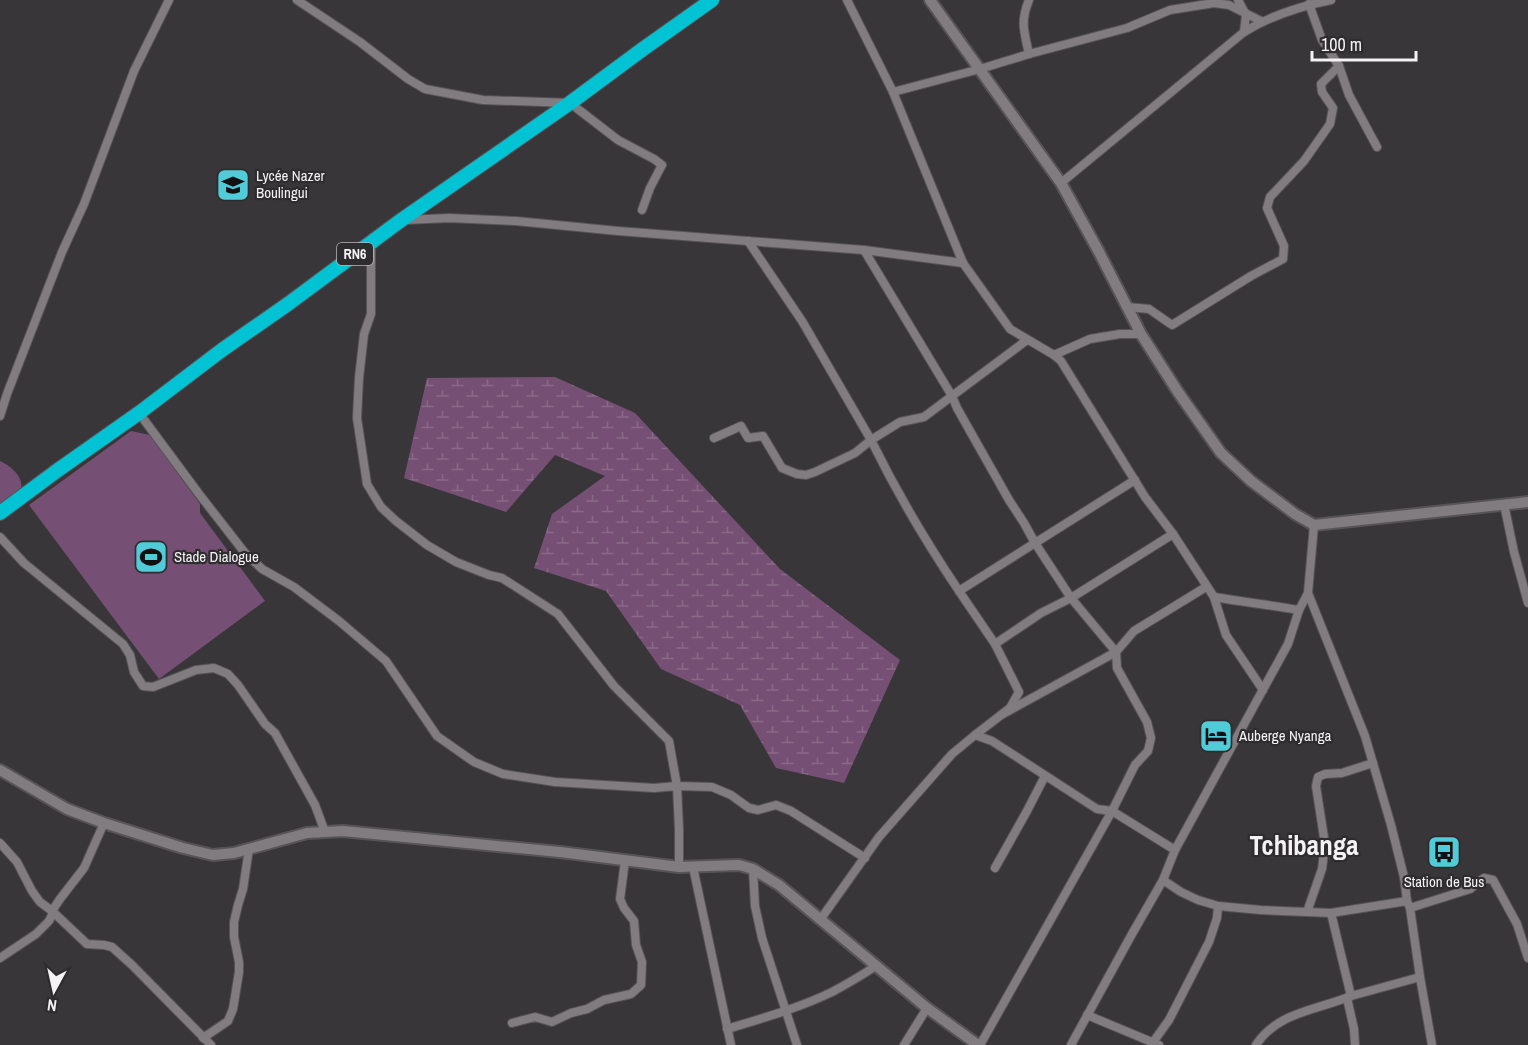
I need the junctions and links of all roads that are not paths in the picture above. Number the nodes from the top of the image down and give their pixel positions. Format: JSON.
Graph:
{"nodes":[{"id":1,"x":169,"y":0,"type":"edge"},
{"id":2,"x":297,"y":0,"type":"edge"},
{"id":3,"x":712,"y":0,"type":"edge"},
{"id":4,"x":847,"y":0,"type":"edge"},
{"id":5,"x":930,"y":0,"type":"edge"},
{"id":6,"x":1029,"y":0,"type":"edge"},
{"id":7,"x":1238,"y":0,"type":"edge"},
{"id":8,"x":1331,"y":0,"type":"edge"},
{"id":9,"x":1218,"y":1,"type":"edge"},
{"id":10,"x":1309,"y":4,"type":"junction"},
{"id":11,"x":1246,"y":15,"type":"junction"},
{"id":12,"x":1262,"y":21,"type":"junction"},
{"id":13,"x":1244,"y":32,"type":"junction"},
{"id":14,"x":1029,"y":54,"type":"junction"},
{"id":15,"x":1339,"y":66,"type":"junction"},
{"id":16,"x":980,"y":69,"type":"junction"},
{"id":17,"x":893,"y":92,"type":"junction"},
{"id":18,"x":570,"y":103,"type":"junction"},
{"id":19,"x":1377,"y":147,"type":"dead end"},
{"id":20,"x":1061,"y":183,"type":"junction"},
{"id":21,"x":642,"y":210,"type":"dead end"},
{"id":22,"x":400,"y":220,"type":"junction"},
{"id":23,"x":747,"y":241,"type":"junction"},
{"id":24,"x":371,"y":243,"type":"junction"},
{"id":25,"x":864,"y":250,"type":"junction"},
{"id":26,"x":963,"y":264,"type":"junction"},
{"id":27,"x":1127,"y":307,"type":"junction"},
{"id":28,"x":1141,"y":334,"type":"junction"},
{"id":29,"x":1027,"y":340,"type":"junction"},
{"id":30,"x":1054,"y":355,"type":"junction"},
{"id":31,"x":952,"y":396,"type":"junction"},
{"id":32,"x":139,"y":413,"type":"junction"},
{"id":33,"x":0,"y":416,"type":"edge"},
{"id":34,"x":714,"y":438,"type":"dead end"},
{"id":35,"x":870,"y":440,"type":"junction"},
{"id":36,"x":1135,"y":480,"type":"junction"},
{"id":37,"x":1528,"y":502,"type":"edge"},
{"id":38,"x":1504,"y":504,"type":"junction"},
{"id":39,"x":0,"y":513,"type":"edge"},
{"id":40,"x":1314,"y":525,"type":"junction"},
{"id":41,"x":1173,"y":534,"type":"junction"},
{"id":42,"x":0,"y":537,"type":"edge"},
{"id":43,"x":1035,"y":543,"type":"junction"},
{"id":44,"x":1206,"y":587,"type":"junction"},
{"id":45,"x":959,"y":591,"type":"junction"},
{"id":46,"x":1308,"y":593,"type":"junction"},
{"id":47,"x":1214,"y":597,"type":"junction"},
{"id":48,"x":1071,"y":598,"type":"junction"},
{"id":49,"x":1528,"y":603,"type":"edge"},
{"id":50,"x":1299,"y":610,"type":"junction"},
{"id":51,"x":995,"y":644,"type":"junction"},
{"id":52,"x":1116,"y":652,"type":"junction"},
{"id":53,"x":1263,"y":690,"type":"junction"},
{"id":54,"x":1001,"y":715,"type":"junction"},
{"id":55,"x":975,"y":735,"type":"junction"},
{"id":56,"x":1373,"y":763,"type":"junction"},
{"id":57,"x":0,"y":770,"type":"edge"},
{"id":58,"x":1046,"y":776,"type":"junction"},
{"id":59,"x":677,"y":786,"type":"junction"},
{"id":60,"x":1112,"y":811,"type":"junction"},
{"id":61,"x":104,"y":824,"type":"junction"},
{"id":62,"x":325,"y":832,"type":"junction"},
{"id":63,"x":0,"y":843,"type":"edge"},
{"id":64,"x":249,"y":849,"type":"junction"},
{"id":65,"x":1176,"y":850,"type":"junction"},
{"id":66,"x":865,"y":858,"type":"junction"},
{"id":67,"x":625,"y":861,"type":"junction"},
{"id":68,"x":679,"y":867,"type":"junction"},
{"id":69,"x":693,"y":867,"type":"junction"},
{"id":70,"x":995,"y":868,"type":"dead end"},
{"id":71,"x":753,"y":869,"type":"junction"},
{"id":72,"x":1163,"y":880,"type":"junction"},
{"id":73,"x":1408,"y":904,"type":"junction"},
{"id":74,"x":1218,"y":906,"type":"junction"},
{"id":75,"x":52,"y":911,"type":"junction"},
{"id":76,"x":1307,"y":912,"type":"junction"},
{"id":77,"x":1331,"y":913,"type":"junction"},
{"id":78,"x":820,"y":920,"type":"junction"},
{"id":79,"x":0,"y":958,"type":"edge"},
{"id":80,"x":1528,"y":958,"type":"edge"},
{"id":81,"x":876,"y":966,"type":"junction"},
{"id":82,"x":1420,"y":977,"type":"junction"},
{"id":83,"x":1349,"y":997,"type":"junction"},
{"id":84,"x":927,"y":1008,"type":"junction"},
{"id":85,"x":786,"y":1011,"type":"junction"},
{"id":86,"x":1087,"y":1015,"type":"junction"},
{"id":87,"x":512,"y":1023,"type":"dead end"},
{"id":88,"x":728,"y":1029,"type":"junction"},
{"id":89,"x":203,"y":1038,"type":"junction"},
{"id":90,"x":1154,"y":1044,"type":"edge"},
{"id":91,"x":211,"y":1045,"type":"edge"},
{"id":92,"x":731,"y":1045,"type":"edge"},
{"id":93,"x":797,"y":1045,"type":"edge"},
{"id":94,"x":904,"y":1045,"type":"edge"},
{"id":95,"x":979,"y":1045,"type":"edge"},
{"id":96,"x":1071,"y":1045,"type":"edge"},
{"id":97,"x":1256,"y":1045,"type":"edge"},
{"id":98,"x":1355,"y":1045,"type":"edge"},
{"id":99,"x":1432,"y":1045,"type":"edge"}],
"edges":[{"from":1,"to":33,"type":"street"},
{"from":2,"to":18,"type":"street"},
{"from":3,"to":18,"type":"highway","number":"RN6"},
{"from":4,"to":17,"type":"street"},
{"from":5,"to":16,"type":"main road"},
{"from":6,"to":14,"type":"street"},
{"from":7,"to":11,"type":"street"},
{"from":8,"to":10,"type":"street"},
{"from":9,"to":11,"type":"street"},
{"from":9,"to":14,"type":"street"},
{"from":10,"to":12,"type":"street"},
{"from":10,"to":15,"type":"street"},
{"from":11,"to":12,"type":"street"},
{"from":11,"to":13,"type":"street"},
{"from":12,"to":13,"type":"street"},
{"from":13,"to":20,"type":"street"},
{"from":14,"to":16,"type":"street"},
{"from":15,"to":19,"type":"street"},
{"from":15,"to":27,"type":"street"},
{"from":16,"to":17,"type":"street"},
{"from":16,"to":20,"type":"main road"},
{"from":17,"to":26,"type":"street"},
{"from":18,"to":21,"type":"street"},
{"from":18,"to":22,"type":"highway","number":"RN6"},
{"from":20,"to":27,"type":"main road"},
{"from":22,"to":23,"type":"street"},
{"from":22,"to":24,"type":"highway","number":"RN6"},
{"from":23,"to":25,"type":"street"},
{"from":23,"to":35,"type":"street"},
{"from":24,"to":32,"type":"highway","number":"RN6"},
{"from":24,"to":59,"type":"street"},
{"from":25,"to":26,"type":"street"},
{"from":25,"to":31,"type":"street"},
{"from":26,"to":29,"type":"street"},
{"from":27,"to":28,"type":"main road"},
{"from":28,"to":30,"type":"street"},
{"from":28,"to":40,"type":"main road"},
{"from":29,"to":30,"type":"street"},
{"from":29,"to":31,"type":"street"},
{"from":30,"to":36,"type":"street"},
{"from":31,"to":35,"type":"street"},
{"from":31,"to":43,"type":"street"},
{"from":32,"to":39,"type":"highway","number":"RN6"},
{"from":32,"to":59,"type":"street"},
{"from":34,"to":35,"type":"street"},
{"from":35,"to":45,"type":"street"},
{"from":36,"to":41,"type":"street"},
{"from":36,"to":43,"type":"street"},
{"from":37,"to":38,"type":"main road"},
{"from":38,"to":40,"type":"main road"},
{"from":38,"to":49,"type":"street"},
{"from":40,"to":46,"type":"street"},
{"from":41,"to":44,"type":"street"},
{"from":41,"to":48,"type":"street"},
{"from":42,"to":62,"type":"street"},
{"from":43,"to":45,"type":"street"},
{"from":43,"to":48,"type":"street"},
{"from":44,"to":47,"type":"street"},
{"from":44,"to":52,"type":"street"},
{"from":45,"to":51,"type":"street"},
{"from":46,"to":50,"type":"street"},
{"from":46,"to":56,"type":"street"},
{"from":47,"to":50,"type":"street"},
{"from":47,"to":53,"type":"street"},
{"from":48,"to":51,"type":"street"},
{"from":48,"to":52,"type":"street"},
{"from":50,"to":53,"type":"street"},
{"from":51,"to":54,"type":"street"},
{"from":52,"to":54,"type":"street"},
{"from":52,"to":60,"type":"street"},
{"from":53,"to":65,"type":"street"},
{"from":54,"to":55,"type":"street"},
{"from":55,"to":58,"type":"street"},
{"from":55,"to":66,"type":"street"},
{"from":56,"to":73,"type":"street"},
{"from":56,"to":76,"type":"street"},
{"from":57,"to":61,"type":"main road"},
{"from":58,"to":60,"type":"street"},
{"from":58,"to":70,"type":"street"},
{"from":59,"to":66,"type":"street"},
{"from":59,"to":68,"type":"street"},
{"from":60,"to":65,"type":"street"},
{"from":60,"to":95,"type":"street"},
{"from":61,"to":64,"type":"main road"},
{"from":61,"to":75,"type":"street"},
{"from":62,"to":64,"type":"main road"},
{"from":62,"to":67,"type":"main road"},
{"from":63,"to":75,"type":"street"},
{"from":64,"to":89,"type":"street"},
{"from":65,"to":72,"type":"street"},
{"from":66,"to":78,"type":"street"},
{"from":67,"to":68,"type":"main road"},
{"from":67,"to":87,"type":"street"},
{"from":68,"to":69,"type":"main road"},
{"from":69,"to":71,"type":"main road"},
{"from":69,"to":88,"type":"street"},
{"from":71,"to":78,"type":"main road"},
{"from":71,"to":85,"type":"street"},
{"from":72,"to":74,"type":"street"},
{"from":72,"to":86,"type":"street"},
{"from":73,"to":77,"type":"street"},
{"from":73,"to":80,"type":"street"},
{"from":73,"to":82,"type":"street"},
{"from":74,"to":76,"type":"street"},
{"from":74,"to":90,"type":"street"},
{"from":75,"to":79,"type":"street"},
{"from":75,"to":89,"type":"street"},
{"from":76,"to":77,"type":"street"},
{"from":77,"to":83,"type":"street"},
{"from":78,"to":81,"type":"main road"},
{"from":81,"to":84,"type":"main road"},
{"from":81,"to":85,"type":"street"},
{"from":82,"to":83,"type":"street"},
{"from":82,"to":99,"type":"street"},
{"from":83,"to":97,"type":"street"},
{"from":83,"to":98,"type":"street"},
{"from":84,"to":94,"type":"street"},
{"from":84,"to":95,"type":"main road"},
{"from":85,"to":88,"type":"street"},
{"from":85,"to":93,"type":"street"},
{"from":86,"to":90,"type":"street"},
{"from":86,"to":96,"type":"street"},
{"from":88,"to":92,"type":"street"},
{"from":89,"to":91,"type":"street"}]}
